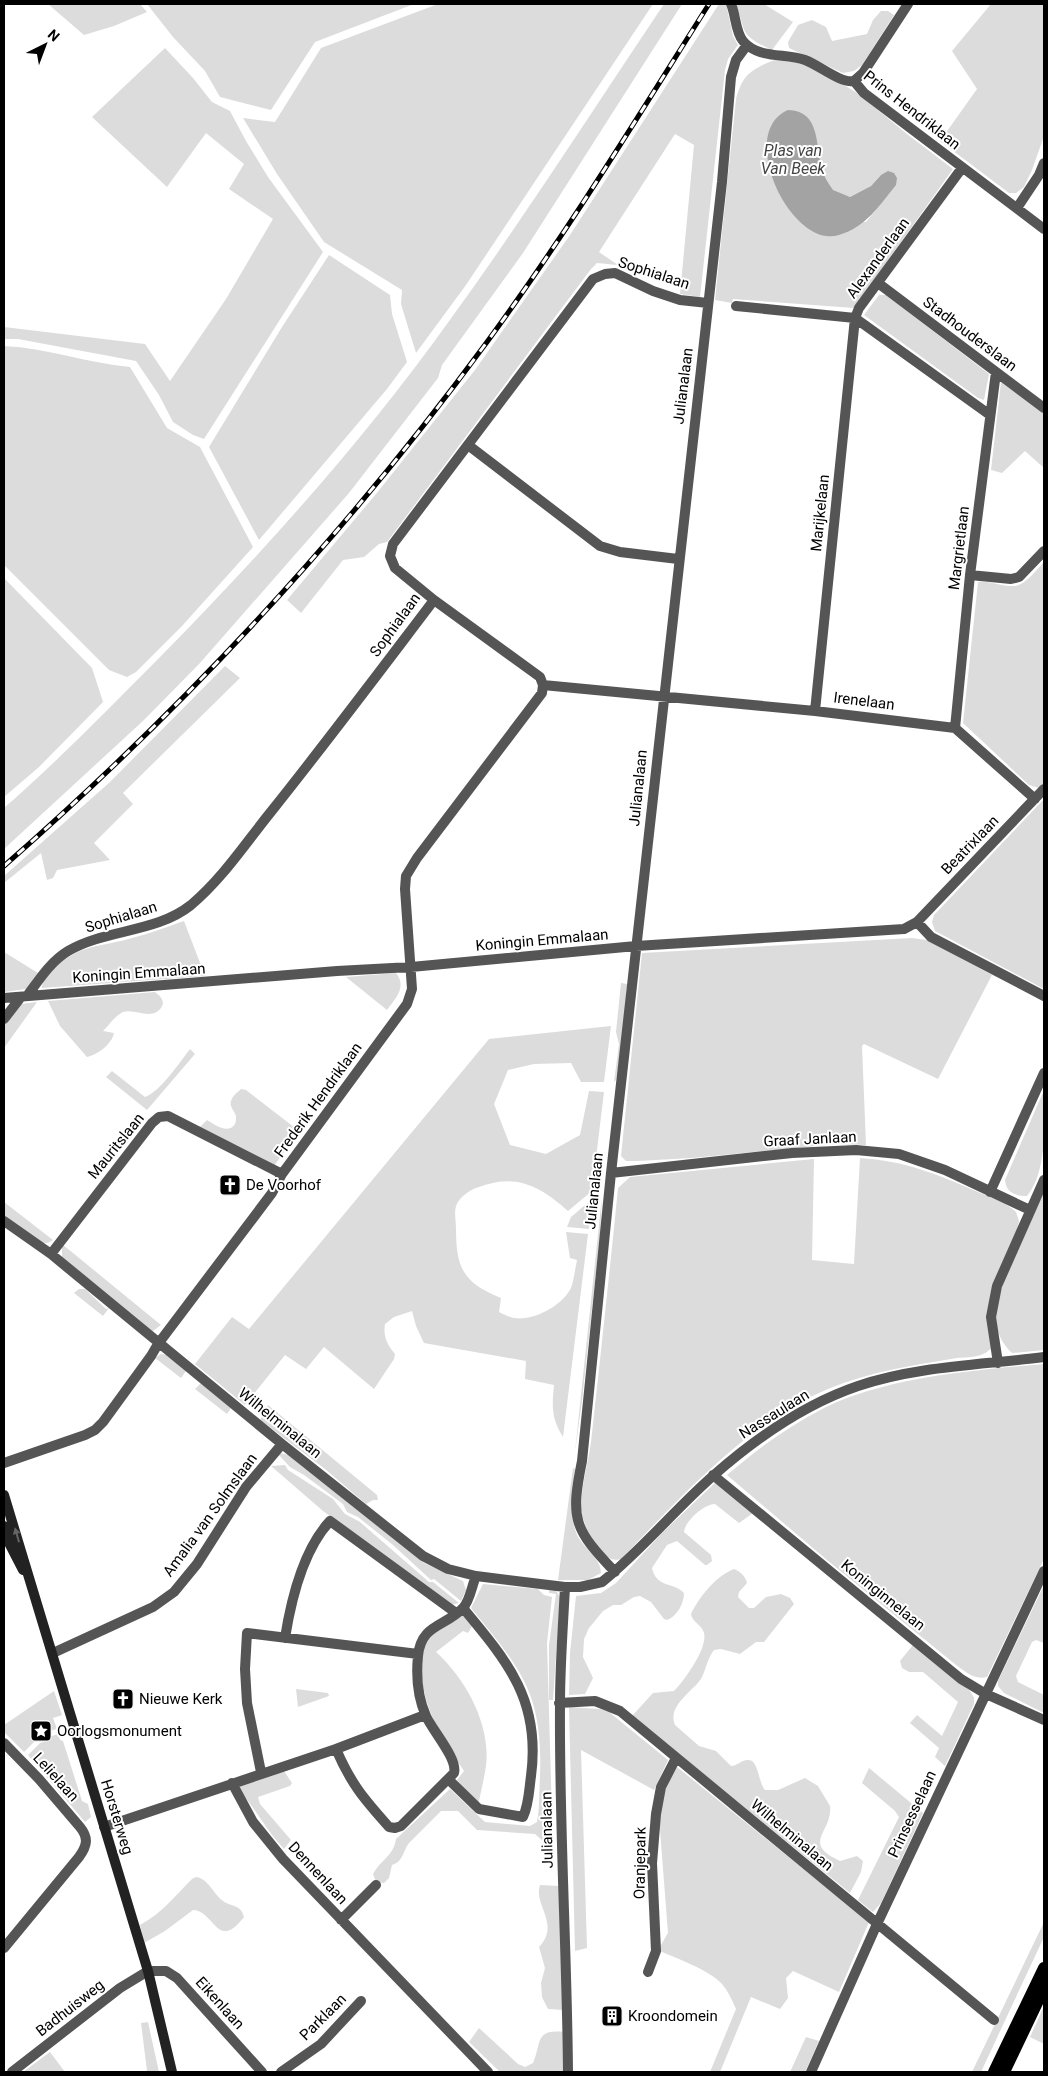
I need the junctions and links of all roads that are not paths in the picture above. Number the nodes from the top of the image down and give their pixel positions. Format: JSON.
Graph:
{"nodes":[{"id":1,"x":731,"y":4,"type":"edge"},
{"id":2,"x":908,"y":4,"type":"edge"},
{"id":3,"x":747,"y":45,"type":"junction"},
{"id":4,"x":854,"y":81,"type":"junction"},
{"id":5,"x":1044,"y":163,"type":"edge"},
{"id":6,"x":962,"y":168,"type":"junction"},
{"id":7,"x":1017,"y":208,"type":"junction"},
{"id":8,"x":1044,"y":229,"type":"edge"},
{"id":9,"x":878,"y":283,"type":"junction"},
{"id":10,"x":708,"y":303,"type":"junction"},
{"id":11,"x":736,"y":306,"type":"dead end"},
{"id":12,"x":855,"y":318,"type":"junction"},
{"id":13,"x":996,"y":372,"type":"junction"},
{"id":14,"x":1044,"y":408,"type":"edge"},
{"id":15,"x":990,"y":415,"type":"junction"},
{"id":16,"x":468,"y":445,"type":"junction"},
{"id":17,"x":1044,"y":551,"type":"edge"},
{"id":18,"x":678,"y":559,"type":"junction"},
{"id":19,"x":970,"y":575,"type":"junction"},
{"id":20,"x":434,"y":600,"type":"junction"},
{"id":21,"x":543,"y":684,"type":"junction"},
{"id":22,"x":663,"y":695,"type":"junction"},
{"id":23,"x":816,"y":711,"type":"junction"},
{"id":24,"x":955,"y":728,"type":"junction"},
{"id":25,"x":1044,"y":789,"type":"edge"},
{"id":26,"x":1035,"y":799,"type":"junction"},
{"id":27,"x":917,"y":922,"type":"junction"},
{"id":28,"x":636,"y":946,"type":"junction"},
{"id":29,"x":411,"y":967,"type":"junction"},
{"id":30,"x":24,"y":996,"type":"junction"},
{"id":31,"x":1044,"y":996,"type":"edge"},
{"id":32,"x":4,"y":998,"type":"edge"},
{"id":33,"x":4,"y":1019,"type":"edge"},
{"id":34,"x":1044,"y":1074,"type":"edge"},
{"id":35,"x":611,"y":1173,"type":"junction"},
{"id":36,"x":282,"y":1174,"type":"junction"},
{"id":37,"x":1044,"y":1180,"type":"edge"},
{"id":38,"x":990,"y":1192,"type":"junction"},
{"id":39,"x":1030,"y":1210,"type":"junction"},
{"id":40,"x":4,"y":1221,"type":"edge"},
{"id":41,"x":51,"y":1254,"type":"junction"},
{"id":42,"x":158,"y":1344,"type":"junction"},
{"id":43,"x":1044,"y":1357,"type":"edge"},
{"id":44,"x":998,"y":1363,"type":"junction"},
{"id":45,"x":282,"y":1444,"type":"junction"},
{"id":46,"x":4,"y":1463,"type":"edge"},
{"id":47,"x":713,"y":1475,"type":"junction"},
{"id":48,"x":4,"y":1497,"type":"edge"},
{"id":49,"x":4,"y":1526,"type":"edge"},
{"id":50,"x":1044,"y":1571,"type":"edge"},
{"id":51,"x":615,"y":1572,"type":"junction"},
{"id":52,"x":476,"y":1576,"type":"junction"},
{"id":53,"x":28,"y":1577,"type":"junction"},
{"id":54,"x":565,"y":1587,"type":"junction"},
{"id":55,"x":460,"y":1611,"type":"junction"},
{"id":56,"x":285,"y":1638,"type":"junction"},
{"id":57,"x":53,"y":1652,"type":"junction"},
{"id":58,"x":418,"y":1654,"type":"junction"},
{"id":59,"x":986,"y":1694,"type":"junction"},
{"id":60,"x":560,"y":1703,"type":"junction"},
{"id":61,"x":425,"y":1715,"type":"junction"},
{"id":62,"x":1044,"y":1720,"type":"edge"},
{"id":63,"x":4,"y":1743,"type":"edge"},
{"id":64,"x":336,"y":1749,"type":"junction"},
{"id":65,"x":676,"y":1758,"type":"junction"},
{"id":66,"x":262,"y":1772,"type":"junction"},
{"id":67,"x":449,"y":1780,"type":"junction"},
{"id":68,"x":232,"y":1783,"type":"junction"},
{"id":69,"x":104,"y":1827,"type":"junction"},
{"id":70,"x":376,"y":1885,"type":"dead end"},
{"id":71,"x":341,"y":1920,"type":"junction"},
{"id":72,"x":877,"y":1924,"type":"junction"},
{"id":73,"x":4,"y":1948,"type":"edge"},
{"id":74,"x":1044,"y":1968,"type":"edge"},
{"id":75,"x":148,"y":1971,"type":"junction"},
{"id":76,"x":648,"y":1972,"type":"dead end"},
{"id":77,"x":1044,"y":1988,"type":"edge"},
{"id":78,"x":360,"y":2001,"type":"dead end"},
{"id":79,"x":994,"y":2020,"type":"dead end"},
{"id":80,"x":171,"y":2070,"type":"edge"},
{"id":81,"x":12,"y":2072,"type":"edge"},
{"id":82,"x":262,"y":2072,"type":"edge"},
{"id":83,"x":282,"y":2072,"type":"edge"},
{"id":84,"x":488,"y":2072,"type":"edge"},
{"id":85,"x":568,"y":2072,"type":"edge"},
{"id":86,"x":811,"y":2072,"type":"edge"},
{"id":87,"x":994,"y":2072,"type":"edge"},
{"id":88,"x":1004,"y":2072,"type":"edge"}],
"edges":[{"from":1,"to":3,"type":"street"},
{"from":2,"to":4,"type":"street"},
{"from":3,"to":4,"type":"street","name":"Prins Hendriklaan"},
{"from":3,"to":10,"type":"street","name":"Julianalaan"},
{"from":4,"to":6,"type":"street","name":"Prins Hendriklaan"},
{"from":5,"to":7,"type":"street"},
{"from":6,"to":7,"type":"street","name":"Prins Hendriklaan"},
{"from":6,"to":9,"type":"street","name":"Alexanderlaan"},
{"from":7,"to":8,"type":"street","name":"Prins Hendriklaan"},
{"from":9,"to":12,"type":"street","name":"Alexanderlaan"},
{"from":9,"to":13,"type":"street","name":"Stadhouderslaan"},
{"from":10,"to":16,"type":"street","name":"Sophialaan"},
{"from":10,"to":18,"type":"street","name":"Julianalaan"},
{"from":11,"to":12,"type":"street","name":"Alexanderlaan"},
{"from":12,"to":15,"type":"street"},
{"from":12,"to":23,"type":"street","name":"Marijkelaan"},
{"from":13,"to":14,"type":"street","name":"Stadhouderslaan"},
{"from":13,"to":15,"type":"street","name":"Margrietlaan"},
{"from":15,"to":19,"type":"street","name":"Margrietlaan"},
{"from":16,"to":18,"type":"street"},
{"from":16,"to":20,"type":"street","name":"Sophialaan"},
{"from":17,"to":19,"type":"street"},
{"from":18,"to":22,"type":"street","name":"Julianalaan"},
{"from":19,"to":24,"type":"street","name":"Margrietlaan"},
{"from":20,"to":21,"type":"street"},
{"from":20,"to":30,"type":"street","name":"Sophialaan"},
{"from":21,"to":22,"type":"street","name":"Irenelaan"},
{"from":21,"to":29,"type":"street","name":"Frederik Hendriklaan"},
{"from":22,"to":23,"type":"street","name":"Irenelaan"},
{"from":22,"to":28,"type":"street","name":"Julianalaan"},
{"from":23,"to":24,"type":"street","name":"Irenelaan"},
{"from":24,"to":26,"type":"street"},
{"from":25,"to":26,"type":"street","name":"Beatrixlaan"},
{"from":26,"to":27,"type":"street","name":"Beatrixlaan"},
{"from":27,"to":28,"type":"street","name":"Koningin Emmalaan"},
{"from":27,"to":31,"type":"street"},
{"from":28,"to":29,"type":"street","name":"Koningin Emmalaan"},
{"from":28,"to":35,"type":"street","name":"Julianalaan"},
{"from":29,"to":30,"type":"street","name":"Koningin Emmalaan"},
{"from":29,"to":36,"type":"street","name":"Frederik Hendriklaan"},
{"from":30,"to":32,"type":"street","name":"Koningin Emmalaan"},
{"from":30,"to":33,"type":"street"},
{"from":34,"to":38,"type":"street"},
{"from":35,"to":38,"type":"street","name":"Graaf Janlaan"},
{"from":35,"to":51,"type":"street","name":"Julianalaan"},
{"from":36,"to":41,"type":"street","name":"Mauritslaan"},
{"from":36,"to":42,"type":"street","name":"Frederik Hendriklaan"},
{"from":37,"to":39,"type":"street"},
{"from":38,"to":39,"type":"street","name":"Graaf Janlaan"},
{"from":39,"to":44,"type":"street"},
{"from":40,"to":41,"type":"street","name":"Wilhelminalaan"},
{"from":41,"to":42,"type":"street","name":"Wilhelminalaan"},
{"from":42,"to":45,"type":"street","name":"Wilhelminalaan"},
{"from":42,"to":46,"type":"street","name":"Frederik Hendriklaan"},
{"from":43,"to":44,"type":"street","name":"Nassaulaan"},
{"from":44,"to":47,"type":"street","name":"Nassaulaan"},
{"from":45,"to":52,"type":"street","name":"Wilhelminalaan"},
{"from":45,"to":57,"type":"street","name":"Amalia van Solmslaan"},
{"from":47,"to":51,"type":"street","name":"Nassaulaan"},
{"from":47,"to":59,"type":"street","name":"Koninginnelaan"},
{"from":53,"to":48,"type":"main road","name":"Horsterweg","one_way":true},
{"from":49,"to":53,"type":"main road","name":"Horsterweg"},
{"from":50,"to":59,"type":"street","name":"Prinsesselaan"},
{"from":51,"to":54,"type":"street","name":"Nassaulaan"},
{"from":52,"to":54,"type":"street","name":"Wilhelminalaan"},
{"from":52,"to":55,"type":"street"},
{"from":53,"to":57,"type":"main road","name":"Horsterweg"},
{"from":54,"to":60,"type":"street","name":"Julianalaan"},
{"from":55,"to":56,"type":"street"},
{"from":55,"to":58,"type":"street"},
{"from":55,"to":67,"type":"street"},
{"from":56,"to":58,"type":"street"},
{"from":56,"to":66,"type":"street"},
{"from":57,"to":69,"type":"main road","name":"Horsterweg"},
{"from":58,"to":61,"type":"street"},
{"from":59,"to":62,"type":"street","name":"Koninginnelaan"},
{"from":59,"to":72,"type":"street","name":"Prinsesselaan"},
{"from":60,"to":65,"type":"street","name":"Wilhelminalaan"},
{"from":60,"to":85,"type":"street","name":"Julianalaan"},
{"from":61,"to":64,"type":"street"},
{"from":61,"to":67,"type":"street"},
{"from":63,"to":73,"type":"street","name":"Lelielaan"},
{"from":64,"to":66,"type":"street"},
{"from":64,"to":67,"type":"street"},
{"from":65,"to":72,"type":"street","name":"Wilhelminalaan"},
{"from":65,"to":76,"type":"street","name":"Oranjepark"},
{"from":66,"to":68,"type":"street"},
{"from":68,"to":69,"type":"street"},
{"from":68,"to":71,"type":"street","name":"Dennenlaan"},
{"from":69,"to":75,"type":"main road","name":"Horsterweg"},
{"from":70,"to":71,"type":"street"},
{"from":71,"to":84,"type":"street","name":"Dennenlaan"},
{"from":72,"to":79,"type":"street","name":"Wilhelminalaan"},
{"from":72,"to":86,"type":"street","name":"Prinsesselaan"},
{"from":74,"to":87,"type":"main road"},
{"from":75,"to":80,"type":"main road","name":"Horsterweg"},
{"from":75,"to":81,"type":"street","name":"Badhuisweg"},
{"from":75,"to":82,"type":"street","name":"Eikenlaan"},
{"from":77,"to":88,"type":"main road"},
{"from":78,"to":83,"type":"street","name":"Parklaan"}]}
